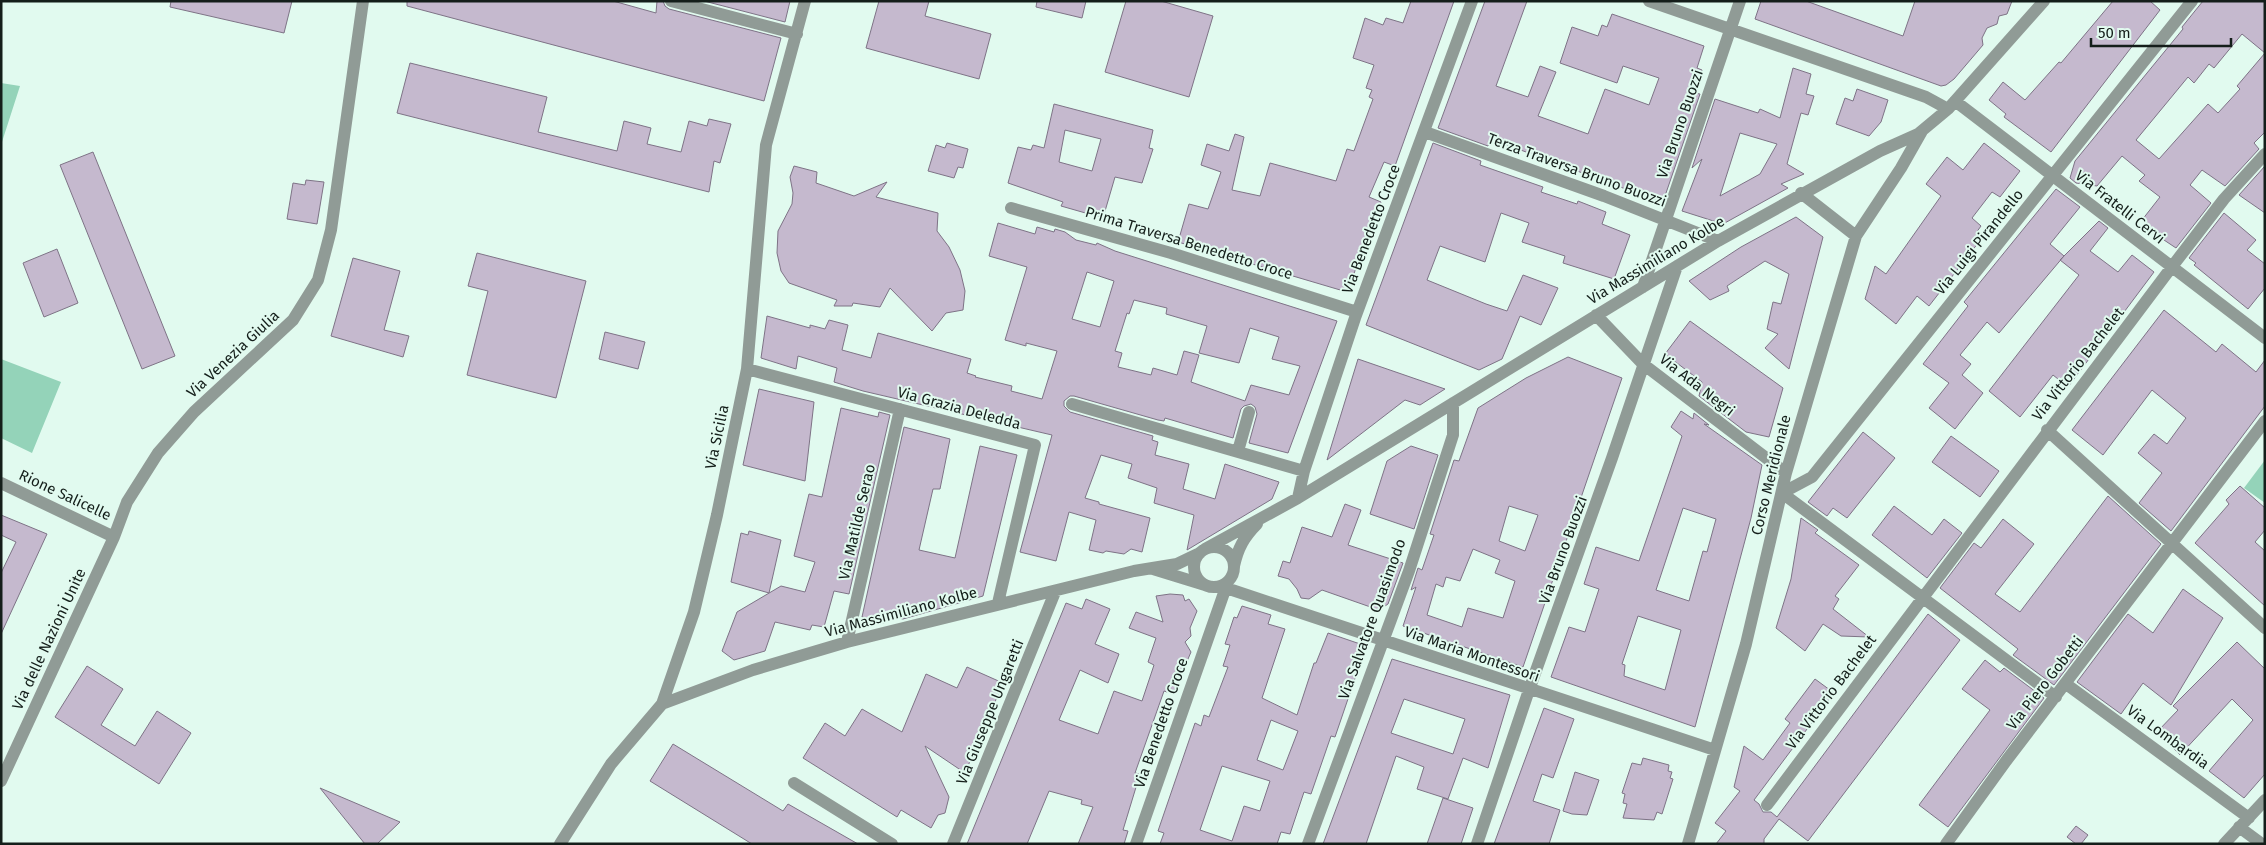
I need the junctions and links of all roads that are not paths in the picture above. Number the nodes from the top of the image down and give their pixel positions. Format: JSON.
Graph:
{"nodes":[{"id":1,"x":363,"y":1,"type":"edge"},
{"id":2,"x":671,"y":1,"type":"edge"},
{"id":3,"x":805,"y":1,"type":"edge"},
{"id":4,"x":1472,"y":1,"type":"edge"},
{"id":5,"x":1649,"y":1,"type":"edge"},
{"id":6,"x":1740,"y":1,"type":"edge"},
{"id":7,"x":2044,"y":1,"type":"edge"},
{"id":8,"x":2192,"y":1,"type":"edge"},
{"id":9,"x":1729,"y":29,"type":"junction"},
{"id":10,"x":797,"y":34,"type":"junction"},
{"id":11,"x":1952,"y":105,"type":"junction"},
{"id":12,"x":1425,"y":132,"type":"junction"},
{"id":13,"x":1920,"y":132,"type":"junction"},
{"id":14,"x":2265,"y":154,"type":"edge"},
{"id":15,"x":2052,"y":176,"type":"junction"},
{"id":16,"x":1801,"y":193,"type":"junction"},
{"id":17,"x":1011,"y":208,"type":"dead end"},
{"id":18,"x":1665,"y":220,"type":"junction"},
{"id":19,"x":1856,"y":236,"type":"junction"},
{"id":20,"x":1718,"y":240,"type":"junction"},
{"id":21,"x":1677,"y":266,"type":"junction"},
{"id":22,"x":2171,"y":268,"type":"junction"},
{"id":23,"x":1643,"y":287,"type":"junction"},
{"id":24,"x":1357,"y":312,"type":"junction"},
{"id":25,"x":1596,"y":315,"type":"junction"},
{"id":26,"x":2265,"y":338,"type":"edge"},
{"id":27,"x":1644,"y":364,"type":"junction"},
{"id":28,"x":747,"y":369,"type":"junction"},
{"id":29,"x":1453,"y":403,"type":"junction"},
{"id":30,"x":1072,"y":404,"type":"dead end"},
{"id":31,"x":900,"y":409,"type":"junction"},
{"id":32,"x":1249,"y":412,"type":"dead end"},
{"id":33,"x":2265,"y":421,"type":"edge"},
{"id":34,"x":2047,"y":430,"type":"junction"},
{"id":35,"x":1238,"y":451,"type":"junction"},
{"id":36,"x":1304,"y":470,"type":"junction"},
{"id":37,"x":1786,"y":473,"type":"junction"},
{"id":38,"x":1,"y":483,"type":"edge"},
{"id":39,"x":1782,"y":493,"type":"junction"},
{"id":40,"x":1298,"y":498,"type":"junction"},
{"id":41,"x":1261,"y":520,"type":"junction"},
{"id":42,"x":114,"y":537,"type":"junction"},
{"id":43,"x":2172,"y":542,"type":"junction"},
{"id":44,"x":1203,"y":551,"type":"junction"},
{"id":45,"x":1234,"y":566,"type":"junction"},
{"id":46,"x":1153,"y":569,"type":"junction"},
{"id":47,"x":1218,"y":586,"type":"junction"},
{"id":48,"x":1055,"y":592,"type":"junction"},
{"id":49,"x":1923,"y":599,"type":"junction"},
{"id":50,"x":998,"y":603,"type":"junction"},
{"id":51,"x":1216,"y":614,"type":"junction"},
{"id":52,"x":2265,"y":628,"type":"edge"},
{"id":53,"x":1382,"y":640,"type":"junction"},
{"id":54,"x":847,"y":642,"type":"junction"},
{"id":55,"x":2066,"y":684,"type":"junction"},
{"id":56,"x":1529,"y":690,"type":"junction"},
{"id":57,"x":2056,"y":697,"type":"junction"},
{"id":58,"x":662,"y":704,"type":"junction"},
{"id":59,"x":1715,"y":750,"type":"junction"},
{"id":60,"x":6,"y":760,"type":"edge"},
{"id":61,"x":1,"y":781,"type":"edge"},
{"id":62,"x":794,"y":783,"type":"dead end"},
{"id":63,"x":2265,"y":800,"type":"edge"},
{"id":64,"x":1767,"y":805,"type":"dead end"},
{"id":65,"x":2249,"y":818,"type":"junction"},
{"id":66,"x":2239,"y":827,"type":"junction"},
{"id":67,"x":560,"y":844,"type":"edge"},
{"id":68,"x":892,"y":844,"type":"edge"},
{"id":69,"x":953,"y":844,"type":"edge"},
{"id":70,"x":1136,"y":844,"type":"edge"},
{"id":71,"x":1308,"y":844,"type":"edge"},
{"id":72,"x":1477,"y":844,"type":"edge"},
{"id":73,"x":1688,"y":844,"type":"edge"},
{"id":74,"x":1946,"y":844,"type":"edge"},
{"id":75,"x":2224,"y":844,"type":"edge"},
{"id":76,"x":2262,"y":844,"type":"edge"}],
"edges":[{"from":1,"to":42,"type":"street","name":"Via Venezia Giulia"},
{"from":2,"to":10,"type":"street"},
{"from":3,"to":10,"type":"street","name":"Via Sicilia"},
{"from":4,"to":12,"type":"street","name":"Via Benedetto Croce"},
{"from":5,"to":9,"type":"street","name":"Via Fratelli Cervi"},
{"from":6,"to":9,"type":"street","name":"Via Bruno Buozzi"},
{"from":7,"to":11,"type":"street","name":"Via Massimiliano Kolbe"},
{"from":8,"to":15,"type":"street","name":"Via Luigi Pirandello"},
{"from":9,"to":11,"type":"street","name":"Via Fratelli Cervi"},
{"from":9,"to":18,"type":"street","name":"Via Bruno Buozzi"},
{"from":10,"to":28,"type":"street","name":"Via Sicilia"},
{"from":11,"to":13,"type":"street","name":"Via Massimiliano Kolbe"},
{"from":11,"to":15,"type":"street","name":"Via Fratelli Cervi"},
{"from":12,"to":18,"type":"street","name":"Terza Traversa Bruno Buozzi"},
{"from":12,"to":24,"type":"street","name":"Via Benedetto Croce"},
{"from":13,"to":16,"type":"street","name":"Via Massimiliano Kolbe"},
{"from":13,"to":19,"type":"street","name":"Corso Meridionale"},
{"from":14,"to":22,"type":"street","name":"Via Vittorio Bachelet"},
{"from":15,"to":22,"type":"street","name":"Via Fratelli Cervi"},
{"from":15,"to":39,"type":"street","name":"Via Luigi Pirandello"},
{"from":16,"to":19,"type":"street"},
{"from":16,"to":20,"type":"street","name":"Via Massimiliano Kolbe"},
{"from":17,"to":24,"type":"street","name":"Prima Traversa Benedetto Croce"},
{"from":18,"to":20,"type":"street","name":"Terza Traversa Bruno Buozzi"},
{"from":18,"to":23,"type":"street","name":"Via Bruno Buozzi"},
{"from":19,"to":37,"type":"street","name":"Corso Meridionale"},
{"from":20,"to":21,"type":"street","name":"Via Massimiliano Kolbe"},
{"from":21,"to":23,"type":"street","name":"Via Massimiliano Kolbe"},
{"from":21,"to":27,"type":"street","name":"Via Bruno Buozzi"},
{"from":22,"to":26,"type":"street","name":"Via Fratelli Cervi"},
{"from":22,"to":34,"type":"street","name":"Via Vittorio Bachelet"},
{"from":23,"to":25,"type":"street","name":"Via Massimiliano Kolbe"},
{"from":24,"to":36,"type":"street","name":"Via Benedetto Croce"},
{"from":25,"to":27,"type":"street","name":"Via Ada Negri"},
{"from":25,"to":29,"type":"street","name":"Via Massimiliano Kolbe"},
{"from":27,"to":37,"type":"street","name":"Via Ada Negri"},
{"from":27,"to":56,"type":"street","name":"Via Bruno Buozzi"},
{"from":28,"to":31,"type":"street","name":"Via Grazia Deledda"},
{"from":28,"to":58,"type":"street","name":"Via Sicilia"},
{"from":29,"to":40,"type":"street","name":"Via Massimiliano Kolbe"},
{"from":29,"to":53,"type":"street","name":"Via Salvatore Quasimodo"},
{"from":30,"to":35,"type":"street"},
{"from":31,"to":50,"type":"street","name":"Via Grazia Deledda"},
{"from":31,"to":54,"type":"street","name":"Via Matilde Serao"},
{"from":32,"to":35,"type":"street"},
{"from":33,"to":43,"type":"street","name":"Via Piero Gobetti"},
{"from":34,"to":43,"type":"street"},
{"from":34,"to":49,"type":"street","name":"Via Vittorio Bachelet"},
{"from":35,"to":36,"type":"street"},
{"from":36,"to":40,"type":"street","name":"Via Benedetto Croce"},
{"from":37,"to":39,"type":"street","name":"Corso Meridionale"},
{"from":38,"to":42,"type":"street","name":"Rione Salicelle"},
{"from":39,"to":49,"type":"street"},
{"from":39,"to":59,"type":"street","name":"Corso Meridionale"},
{"from":40,"to":41,"type":"street","name":"Via Massimiliano Kolbe"},
{"from":41,"to":44,"type":"street","name":"Via Massimiliano Kolbe"},
{"from":41,"to":45,"type":"street","name":"Via Massimiliano Kolbe"},
{"from":42,"to":60,"type":"street","name":"Via delle Nazioni Unite"},
{"from":43,"to":52,"type":"street"},
{"from":43,"to":55,"type":"street","name":"Via Piero Gobetti"},
{"from":44,"to":45,"type":"street"},
{"from":44,"to":46,"type":"street","name":"Via Massimiliano Kolbe"},
{"from":44,"to":47,"type":"street"},
{"from":45,"to":47,"type":"street","name":"Via Massimiliano Kolbe"},
{"from":46,"to":47,"type":"street","name":"Via Massimiliano Kolbe"},
{"from":46,"to":48,"type":"street","name":"Via Massimiliano Kolbe"},
{"from":47,"to":51,"type":"street","name":"Via Benedetto Croce"},
{"from":47,"to":51,"type":"street","name":"Via Benedetto Croce"},
{"from":47,"to":53,"type":"street","name":"Via Maria Montessori"},
{"from":48,"to":50,"type":"street","name":"Via Massimiliano Kolbe"},
{"from":48,"to":69,"type":"street","name":"Via Giuseppe Ungaretti"},
{"from":49,"to":57,"type":"street"},
{"from":49,"to":64,"type":"street","name":"Via Vittorio Bachelet"},
{"from":50,"to":54,"type":"street","name":"Via Massimiliano Kolbe"},
{"from":51,"to":70,"type":"street","name":"Via Benedetto Croce"},
{"from":53,"to":56,"type":"street","name":"Via Maria Montessori"},
{"from":53,"to":71,"type":"street","name":"Via Salvatore Quasimodo"},
{"from":54,"to":58,"type":"street","name":"Via Massimiliano Kolbe"},
{"from":55,"to":57,"type":"street","name":"Via Piero Gobetti"},
{"from":55,"to":65,"type":"street","name":"Via Lombardia"},
{"from":56,"to":59,"type":"street","name":"Via Maria Montessori"},
{"from":56,"to":72,"type":"street","name":"Via Bruno Buozzi"},
{"from":57,"to":74,"type":"street","name":"Via Piero Gobetti"},
{"from":58,"to":67,"type":"street","name":"Via Sicilia"},
{"from":59,"to":73,"type":"street","name":"Corso Meridionale"},
{"from":60,"to":61,"type":"street","name":"Via delle Nazioni Unite"},
{"from":62,"to":68,"type":"street"},
{"from":63,"to":65,"type":"street"},
{"from":65,"to":66,"type":"street"},
{"from":66,"to":75,"type":"street"},
{"from":66,"to":76,"type":"street"}]}
